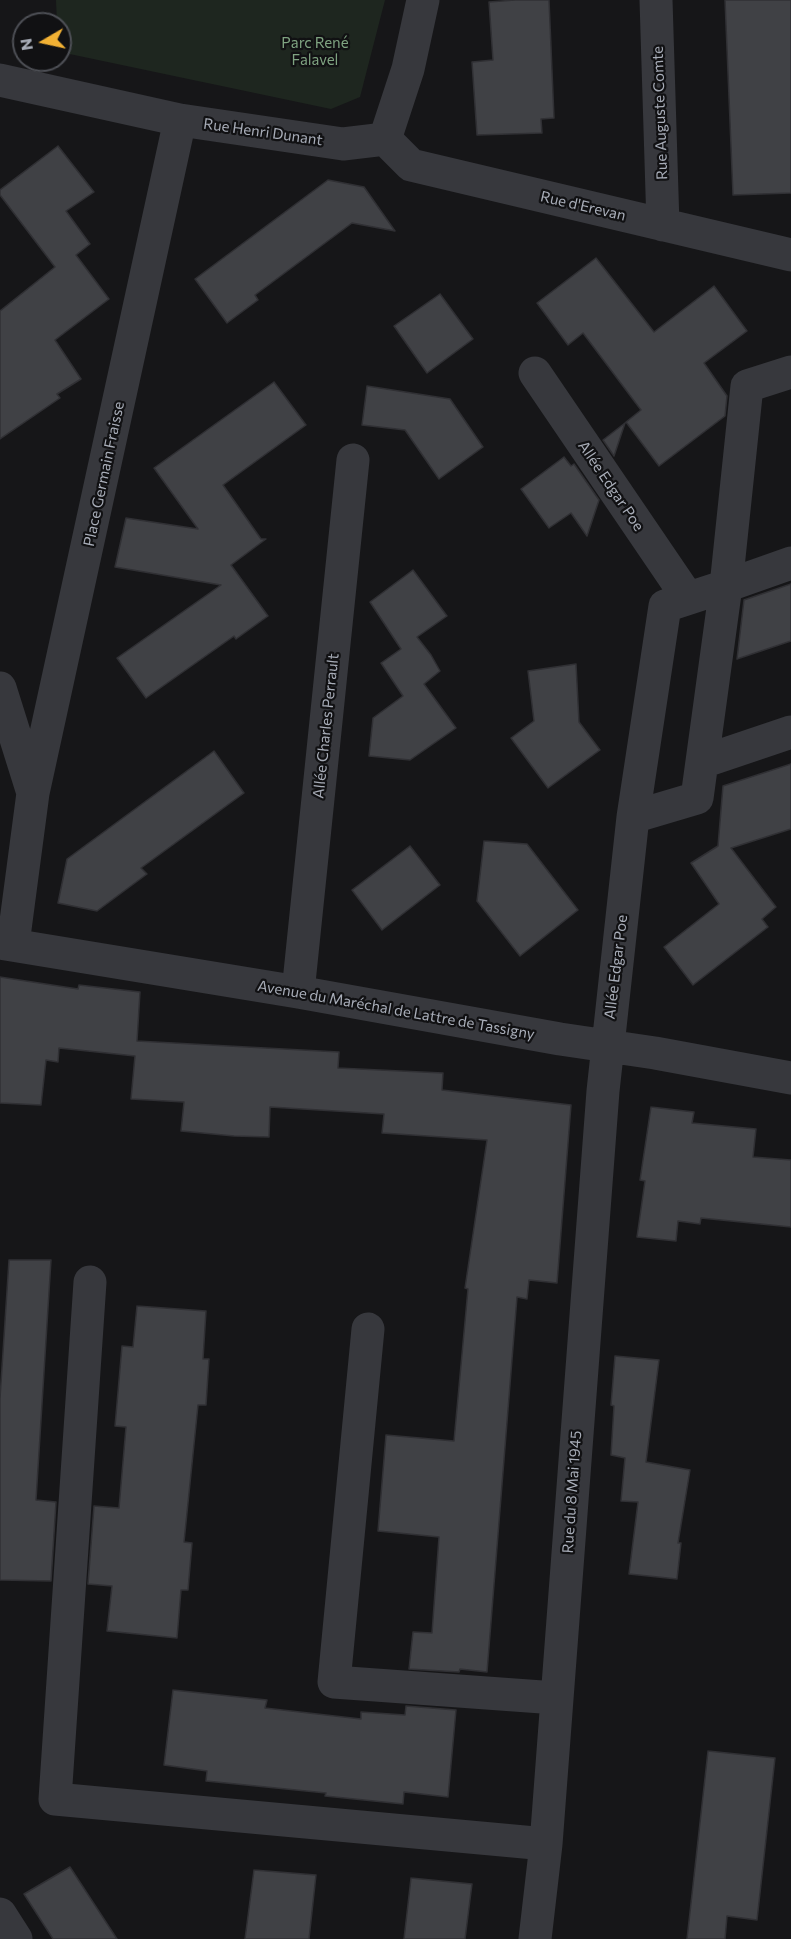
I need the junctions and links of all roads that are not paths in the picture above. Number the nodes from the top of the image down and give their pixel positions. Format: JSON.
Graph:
{"nodes":[{"id":1,"x":423,"y":0,"type":"edge"},
{"id":2,"x":656,"y":0,"type":"edge"},
{"id":3,"x":0,"y":80,"type":"edge"},
{"id":4,"x":180,"y":120,"type":"junction"},
{"id":5,"x":385,"y":139,"type":"junction"},
{"id":6,"x":663,"y":225,"type":"junction"},
{"id":7,"x":791,"y":255,"type":"edge"},
{"id":8,"x":791,"y":372,"type":"edge"},
{"id":9,"x":535,"y":373,"type":"dead end"},
{"id":10,"x":353,"y":460,"type":"dead end"},
{"id":11,"x":791,"y":563,"type":"edge"},
{"id":12,"x":726,"y":586,"type":"junction"},
{"id":13,"x":688,"y":598,"type":"junction"},
{"id":14,"x":0,"y":688,"type":"edge"},
{"id":15,"x":791,"y":732,"type":"edge"},
{"id":16,"x":702,"y":762,"type":"junction"},
{"id":17,"x":33,"y":793,"type":"junction"},
{"id":18,"x":633,"y":817,"type":"junction"},
{"id":19,"x":7,"y":943,"type":"edge"},
{"id":20,"x":298,"y":992,"type":"junction"},
{"id":21,"x":607,"y":1046,"type":"junction"},
{"id":22,"x":791,"y":1078,"type":"edge"},
{"id":23,"x":90,"y":1282,"type":"dead end"},
{"id":24,"x":368,"y":1329,"type":"dead end"},
{"id":25,"x":556,"y":1698,"type":"junction"},
{"id":26,"x":546,"y":1844,"type":"junction"},
{"id":27,"x":0,"y":1914,"type":"edge"},
{"id":28,"x":16,"y":1939,"type":"edge"},
{"id":29,"x":535,"y":1939,"type":"edge"}],
"edges":[{"from":1,"to":5,"type":"street"},
{"from":2,"to":6,"type":"street","name":"Rue Auguste Comte"},
{"from":3,"to":4,"type":"street","name":"Rue Henri Dunant"},
{"from":4,"to":5,"type":"street","name":"Rue Henri Dunant"},
{"from":4,"to":17,"type":"street","name":"Place Germain Fraisse"},
{"from":5,"to":6,"type":"street","name":"Rue d'Erevan"},
{"from":6,"to":7,"type":"street","name":"Rue d'Erevan"},
{"from":8,"to":12,"type":"street"},
{"from":9,"to":13,"type":"street","name":"Allée Edgar Poe"},
{"from":10,"to":20,"type":"street","name":"Allée Charles Perrault"},
{"from":11,"to":12,"type":"street","name":"Allée Edgar Poe"},
{"from":12,"to":13,"type":"street","name":"Allée Edgar Poe"},
{"from":12,"to":16,"type":"street"},
{"from":13,"to":18,"type":"street","name":"Allée Edgar Poe"},
{"from":14,"to":17,"type":"street"},
{"from":15,"to":16,"type":"street"},
{"from":16,"to":18,"type":"street"},
{"from":17,"to":19,"type":"street","name":"Place Germain Fraisse"},
{"from":18,"to":21,"type":"street","name":"Allée Edgar Poe"},
{"from":19,"to":20,"type":"street","name":"Avenue du Maréchal de Lattre de Tassigny"},
{"from":20,"to":21,"type":"street","name":"Avenue du Maréchal de Lattre de Tassigny"},
{"from":21,"to":22,"type":"street","name":"Avenue du Maréchal de Lattre de Tassigny"},
{"from":21,"to":25,"type":"street","name":"Rue du 8 Mai 1945"},
{"from":23,"to":26,"type":"street"},
{"from":24,"to":25,"type":"street"},
{"from":25,"to":26,"type":"street","name":"Rue du 8 Mai 1945"},
{"from":26,"to":29,"type":"street","name":"Rue du 8 Mai 1945"},
{"from":27,"to":28,"type":"street"}]}
